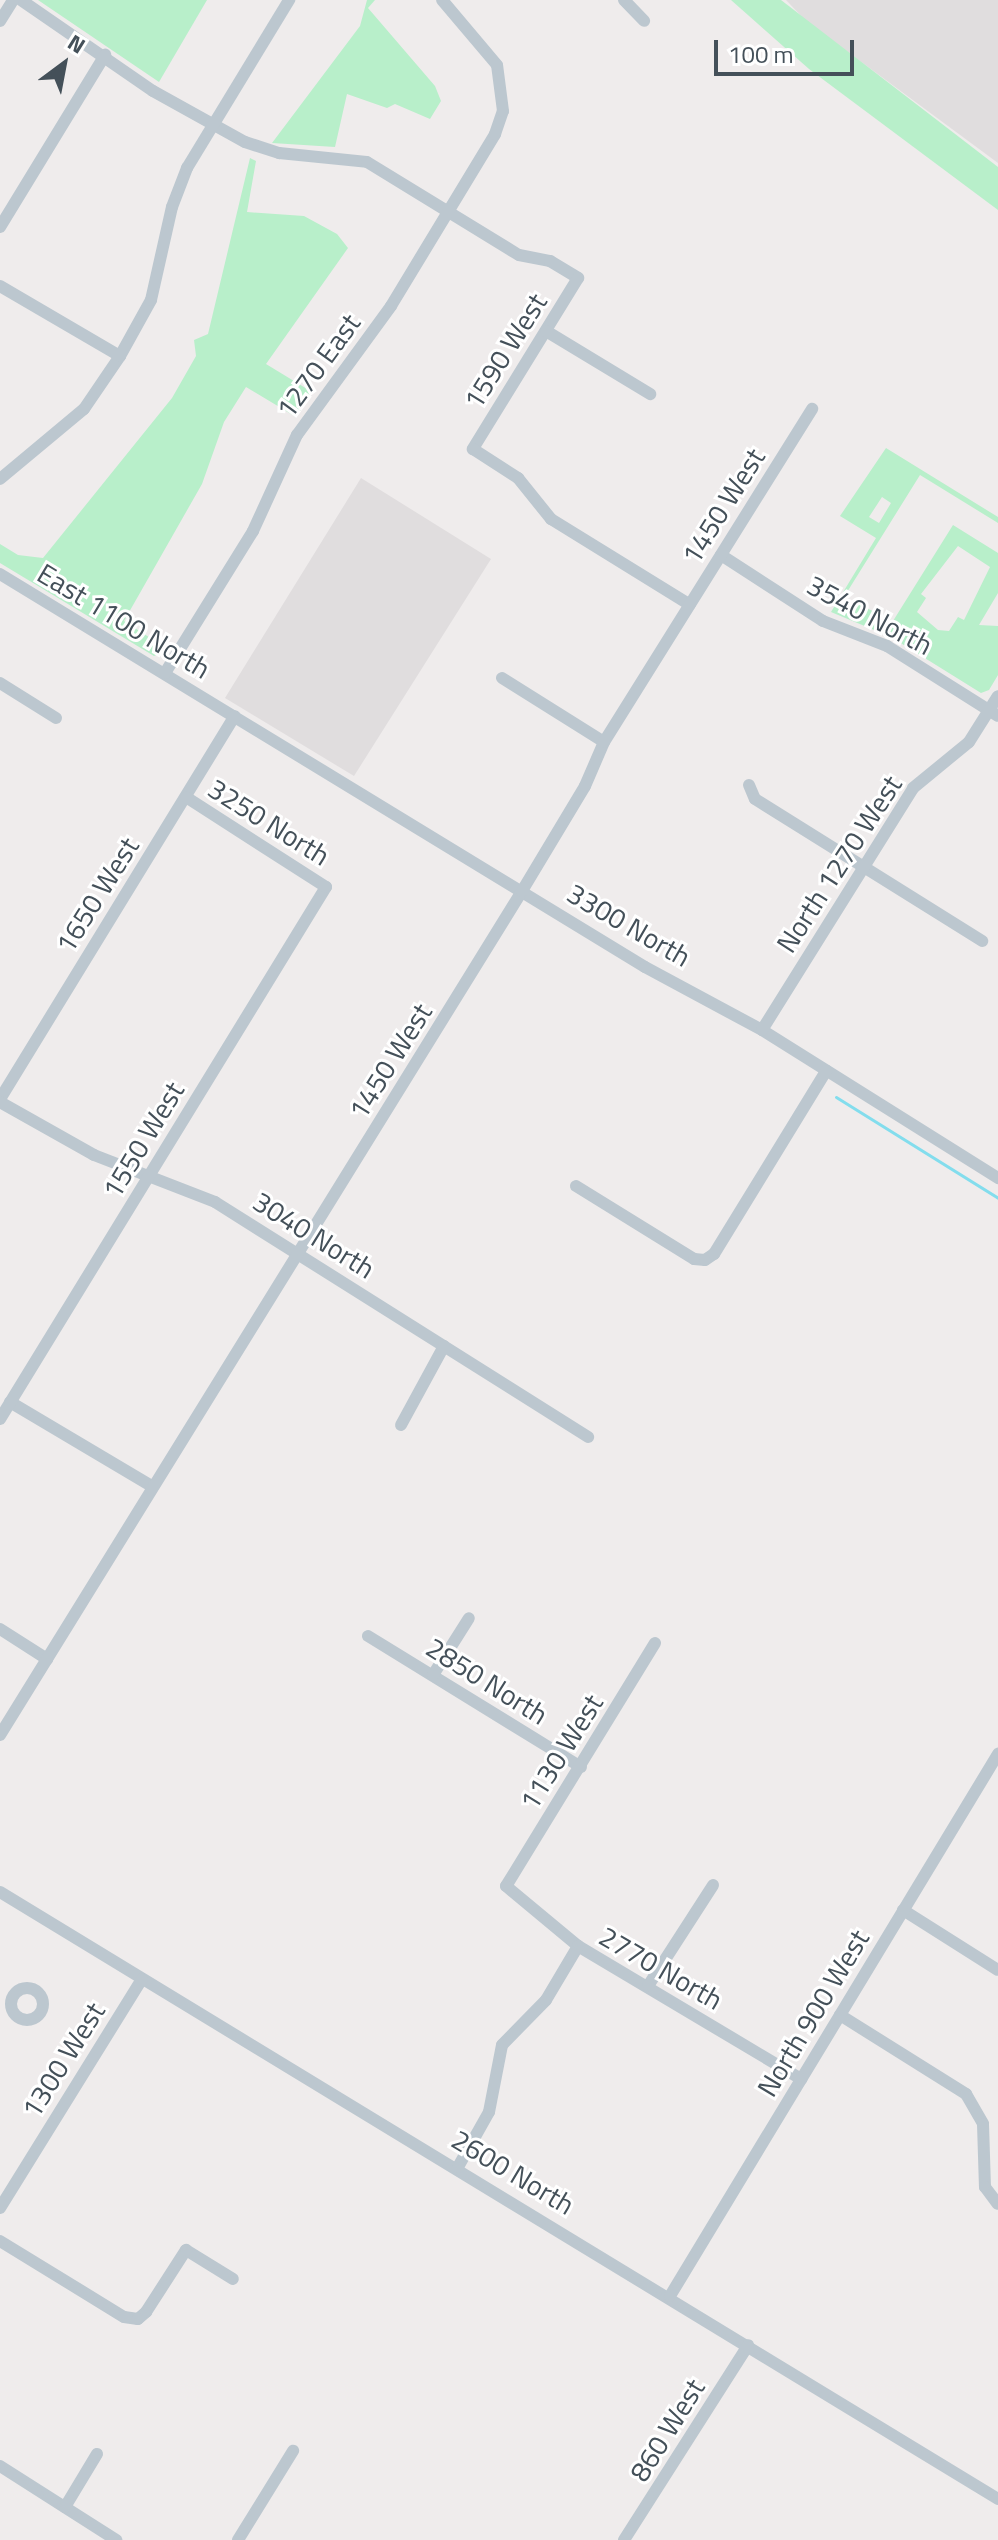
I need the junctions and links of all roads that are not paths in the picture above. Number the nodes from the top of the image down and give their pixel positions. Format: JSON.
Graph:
{"nodes":[{"id":1,"x":13,"y":0,"type":"edge"},
{"id":2,"x":21,"y":0,"type":"edge"},
{"id":3,"x":289,"y":0,"type":"edge"},
{"id":4,"x":442,"y":0,"type":"edge"},
{"id":5,"x":624,"y":0,"type":"edge"},
{"id":6,"x":0,"y":21,"type":"edge"},
{"id":7,"x":644,"y":21,"type":"dead end"},
{"id":8,"x":105,"y":55,"type":"junction"},
{"id":9,"x":214,"y":123,"type":"junction"},
{"id":10,"x":449,"y":211,"type":"junction"},
{"id":11,"x":0,"y":227,"type":"edge"},
{"id":12,"x":0,"y":286,"type":"edge"},
{"id":13,"x":546,"y":331,"type":"junction"},
{"id":14,"x":120,"y":356,"type":"junction"},
{"id":15,"x":650,"y":394,"type":"dead end"},
{"id":16,"x":812,"y":409,"type":"dead end"},
{"id":17,"x":0,"y":479,"type":"edge"},
{"id":18,"x":721,"y":555,"type":"junction"},
{"id":19,"x":0,"y":574,"type":"edge"},
{"id":20,"x":690,"y":605,"type":"junction"},
{"id":21,"x":165,"y":673,"type":"junction"},
{"id":22,"x":502,"y":678,"type":"dead end"},
{"id":23,"x":0,"y":683,"type":"edge"},
{"id":24,"x":998,"y":696,"type":"edge"},
{"id":25,"x":229,"y":712,"type":"junction"},
{"id":26,"x":993,"y":713,"type":"edge"},
{"id":27,"x":56,"y":718,"type":"dead end"},
{"id":28,"x":604,"y":742,"type":"junction"},
{"id":29,"x":749,"y":785,"type":"dead end"},
{"id":30,"x":186,"y":797,"type":"junction"},
{"id":31,"x":863,"y":866,"type":"junction"},
{"id":32,"x":326,"y":887,"type":"joint"},
{"id":33,"x":522,"y":891,"type":"junction"},
{"id":34,"x":982,"y":941,"type":"dead end"},
{"id":35,"x":762,"y":1030,"type":"junction"},
{"id":36,"x":826,"y":1071,"type":"junction"},
{"id":37,"x":0,"y":1100,"type":"edge"},
{"id":38,"x":150,"y":1176,"type":"junction"},
{"id":39,"x":998,"y":1178,"type":"edge"},
{"id":40,"x":576,"y":1186,"type":"dead end"},
{"id":41,"x":300,"y":1254,"type":"junction"},
{"id":42,"x":444,"y":1346,"type":"junction"},
{"id":43,"x":10,"y":1402,"type":"junction"},
{"id":44,"x":0,"y":1419,"type":"edge"},
{"id":45,"x":401,"y":1425,"type":"dead end"},
{"id":46,"x":588,"y":1437,"type":"dead end"},
{"id":47,"x":153,"y":1487,"type":"junction"},
{"id":48,"x":469,"y":1618,"type":"dead end"},
{"id":49,"x":0,"y":1629,"type":"edge"},
{"id":50,"x":368,"y":1636,"type":"dead end"},
{"id":51,"x":655,"y":1643,"type":"dead end"},
{"id":52,"x":47,"y":1659,"type":"junction"},
{"id":53,"x":433,"y":1675,"type":"junction"},
{"id":54,"x":0,"y":1735,"type":"edge"},
{"id":55,"x":998,"y":1755,"type":"edge"},
{"id":56,"x":581,"y":1767,"type":"junction"},
{"id":57,"x":713,"y":1885,"type":"dead end"},
{"id":58,"x":506,"y":1886,"type":"joint"},
{"id":59,"x":0,"y":1892,"type":"edge"},
{"id":60,"x":903,"y":1910,"type":"junction"},
{"id":61,"x":578,"y":1946,"type":"junction"},
{"id":62,"x":998,"y":1970,"type":"edge"},
{"id":63,"x":142,"y":1979,"type":"junction"},
{"id":64,"x":648,"y":1986,"type":"junction"},
{"id":65,"x":840,"y":2015,"type":"junction"},
{"id":66,"x":801,"y":2079,"type":"junction"},
{"id":67,"x":458,"y":2167,"type":"junction"},
{"id":68,"x":998,"y":2204,"type":"edge"},
{"id":69,"x":0,"y":2208,"type":"edge"},
{"id":70,"x":0,"y":2241,"type":"edge"},
{"id":71,"x":233,"y":2279,"type":"dead end"},
{"id":72,"x":670,"y":2296,"type":"junction"},
{"id":73,"x":748,"y":2345,"type":"junction"},
{"id":74,"x":293,"y":2451,"type":"dead end"},
{"id":75,"x":97,"y":2454,"type":"dead end"},
{"id":76,"x":0,"y":2466,"type":"edge"},
{"id":77,"x":998,"y":2499,"type":"edge"},
{"id":78,"x":65,"y":2507,"type":"junction"},
{"id":79,"x":116,"y":2540,"type":"edge"},
{"id":80,"x":238,"y":2540,"type":"edge"},
{"id":81,"x":624,"y":2540,"type":"edge"}],
"edges":[{"from":1,"to":6,"type":"street"},
{"from":2,"to":8,"type":"street"},
{"from":3,"to":9,"type":"street"},
{"from":4,"to":10,"type":"street","name":"1270 East"},
{"from":5,"to":7,"type":"street"},
{"from":8,"to":9,"type":"street"},
{"from":8,"to":11,"type":"street"},
{"from":9,"to":10,"type":"street"},
{"from":9,"to":14,"type":"street"},
{"from":10,"to":13,"type":"street","name":"1590 West"},
{"from":10,"to":21,"type":"street","name":"1270 East"},
{"from":12,"to":14,"type":"street"},
{"from":13,"to":15,"type":"street"},
{"from":13,"to":20,"type":"street","name":"1590 West"},
{"from":14,"to":17,"type":"street"},
{"from":16,"to":18,"type":"street","name":"1450 West"},
{"from":18,"to":20,"type":"street","name":"1450 West"},
{"from":18,"to":26,"type":"street","name":"3540 North"},
{"from":19,"to":21,"type":"street","name":"East 1100 North"},
{"from":20,"to":28,"type":"street","name":"1450 West"},
{"from":21,"to":25,"type":"street","name":"East 1100 North"},
{"from":22,"to":28,"type":"street"},
{"from":23,"to":27,"type":"street"},
{"from":24,"to":26,"type":"street","name":"North 1270 West"},
{"from":25,"to":30,"type":"street","name":"1650 West"},
{"from":25,"to":33,"type":"street","name":"3300 North"},
{"from":26,"to":31,"type":"street","name":"North 1270 West"},
{"from":28,"to":33,"type":"street","name":"1450 West"},
{"from":29,"to":31,"type":"street"},
{"from":30,"to":32,"type":"street","name":"3250 North"},
{"from":30,"to":37,"type":"street","name":"1650 West"},
{"from":31,"to":34,"type":"street"},
{"from":31,"to":35,"type":"street","name":"North 1270 West"},
{"from":32,"to":38,"type":"street","name":"1550 West"},
{"from":33,"to":35,"type":"street","name":"3300 North"},
{"from":33,"to":41,"type":"street","name":"1450 West"},
{"from":35,"to":36,"type":"street","name":"3300 North"},
{"from":36,"to":39,"type":"street","name":"3300 North"},
{"from":36,"to":40,"type":"street"},
{"from":37,"to":38,"type":"street","name":"3040 North"},
{"from":38,"to":41,"type":"street","name":"3040 North"},
{"from":38,"to":43,"type":"street","name":"1550 West"},
{"from":41,"to":42,"type":"street","name":"3040 North"},
{"from":41,"to":47,"type":"street","name":"1450 West"},
{"from":42,"to":45,"type":"street"},
{"from":42,"to":46,"type":"street","name":"3040 North"},
{"from":43,"to":44,"type":"street","name":"1550 West"},
{"from":43,"to":47,"type":"street"},
{"from":47,"to":52,"type":"street","name":"1450 West"},
{"from":48,"to":53,"type":"street"},
{"from":49,"to":52,"type":"street"},
{"from":50,"to":53,"type":"street","name":"2850 North"},
{"from":51,"to":56,"type":"street","name":"1130 West"},
{"from":52,"to":54,"type":"street","name":"1450 West"},
{"from":53,"to":56,"type":"street","name":"2850 North"},
{"from":55,"to":60,"type":"street","name":"North 900 West"},
{"from":56,"to":58,"type":"street","name":"1130 West"},
{"from":57,"to":64,"type":"street"},
{"from":58,"to":61,"type":"street","name":"2770 North"},
{"from":59,"to":63,"type":"street","name":"2600 North"},
{"from":60,"to":62,"type":"street"},
{"from":60,"to":65,"type":"street","name":"North 900 West"},
{"from":61,"to":64,"type":"street","name":"2770 North"},
{"from":61,"to":67,"type":"street"},
{"from":63,"to":67,"type":"street","name":"2600 North"},
{"from":63,"to":69,"type":"street","name":"1300 West"},
{"from":64,"to":66,"type":"street","name":"2770 North"},
{"from":65,"to":66,"type":"street","name":"North 900 West"},
{"from":65,"to":68,"type":"street"},
{"from":66,"to":72,"type":"street","name":"North 900 West"},
{"from":67,"to":72,"type":"street","name":"2600 North"},
{"from":70,"to":71,"type":"street"},
{"from":72,"to":73,"type":"street","name":"2600 North"},
{"from":73,"to":77,"type":"street","name":"2600 North"},
{"from":73,"to":81,"type":"street","name":"860 West"},
{"from":74,"to":80,"type":"street"},
{"from":75,"to":78,"type":"street"},
{"from":76,"to":78,"type":"street"},
{"from":78,"to":79,"type":"street"}]}
